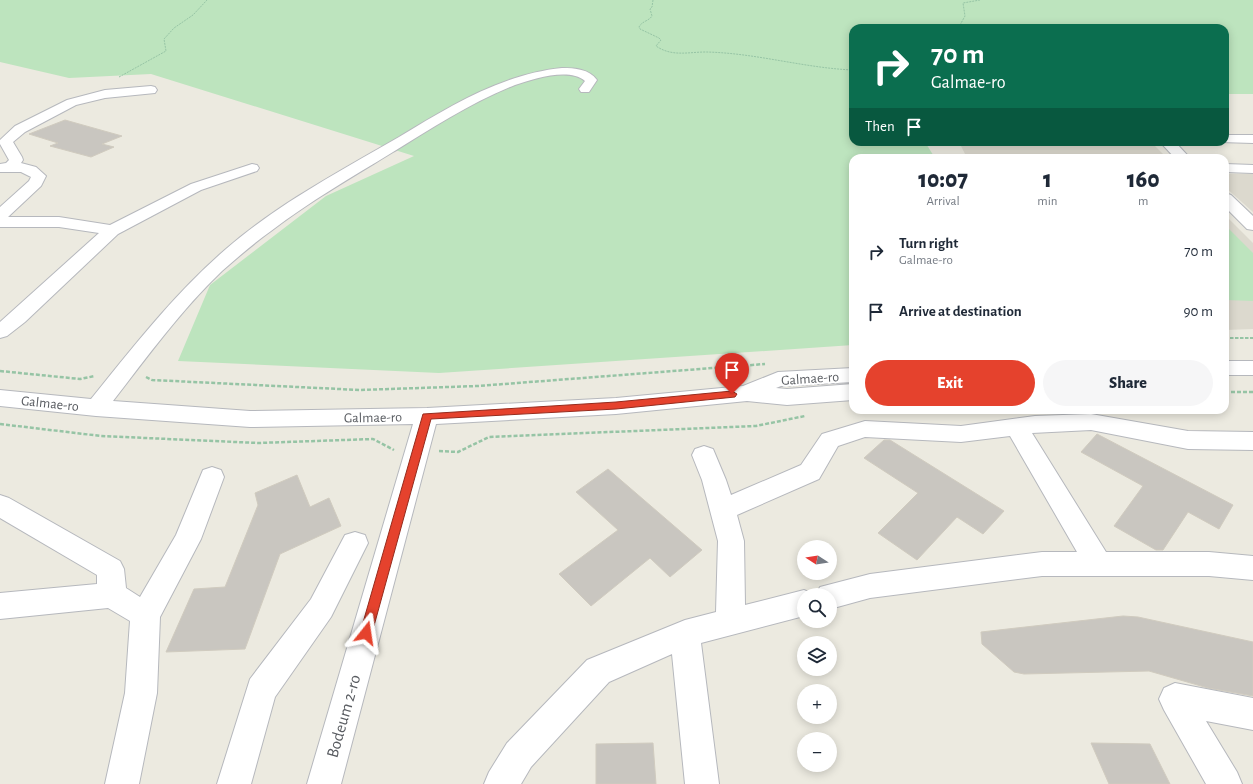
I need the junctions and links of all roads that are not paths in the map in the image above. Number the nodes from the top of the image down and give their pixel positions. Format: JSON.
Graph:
{"nodes":[{"id":1,"x":585,"y":89,"type":"dead end"},
{"id":2,"x":151,"y":90,"type":"dead end"},
{"id":3,"x":1229,"y":139,"type":"edge"},
{"id":4,"x":1253,"y":140,"type":"edge"},
{"id":5,"x":1171,"y":146,"type":"edge"},
{"id":6,"x":1179,"y":154,"type":"edge"},
{"id":7,"x":6,"y":167,"type":"edge"},
{"id":8,"x":252,"y":168,"type":"dead end"},
{"id":9,"x":1229,"y":168,"type":"edge"},
{"id":10,"x":1253,"y":169,"type":"edge"},
{"id":11,"x":1229,"y":202,"type":"edge"},
{"id":12,"x":0,"y":216,"type":"edge"},
{"id":13,"x":0,"y":222,"type":"edge"},
{"id":14,"x":1253,"y":225,"type":"edge"},
{"id":15,"x":112,"y":230,"type":"junction"},
{"id":16,"x":9,"y":316,"type":"edge"},
{"id":17,"x":0,"y":332,"type":"edge"},
{"id":18,"x":1229,"y":368,"type":"edge"},
{"id":19,"x":1253,"y":368,"type":"edge"},
{"id":20,"x":849,"y":375,"type":"edge"},
{"id":21,"x":849,"y":392,"type":"edge"},
{"id":22,"x":746,"y":393,"type":"junction"},
{"id":23,"x":0,"y":398,"type":"edge"},
{"id":24,"x":96,"y":408,"type":"junction"},
{"id":25,"x":427,"y":416,"type":"junction"},
{"id":26,"x":1017,"y":427,"type":"junction"},
{"id":27,"x":1253,"y":441,"type":"edge"},
{"id":28,"x":704,"y":456,"type":"dead end"},
{"id":29,"x":212,"y":477,"type":"dead end"},
{"id":30,"x":1,"y":506,"type":"edge"},
{"id":31,"x":722,"y":510,"type":"junction"},
{"id":32,"x":355,"y":543,"type":"dead end"},
{"id":33,"x":1098,"y":564,"type":"junction"},
{"id":34,"x":1253,"y":568,"type":"edge"},
{"id":35,"x":837,"y":594,"type":"edge"},
{"id":36,"x":112,"y":595,"type":"junction"},
{"id":37,"x":797,"y":605,"type":"edge"},
{"id":38,"x":0,"y":606,"type":"edge"},
{"id":39,"x":145,"y":615,"type":"junction"},
{"id":40,"x":731,"y":622,"type":"junction"},
{"id":41,"x":685,"y":634,"type":"junction"},
{"id":42,"x":1253,"y":714,"type":"edge"},
{"id":43,"x":122,"y":784,"type":"edge"},
{"id":44,"x":234,"y":784,"type":"edge"},
{"id":45,"x":324,"y":784,"type":"edge"},
{"id":46,"x":501,"y":784,"type":"edge"},
{"id":47,"x":702,"y":784,"type":"edge"},
{"id":48,"x":1226,"y":784,"type":"edge"}],
"edges":[{"from":1,"to":24,"type":"street"},
{"from":2,"to":7,"type":"street"},
{"from":3,"to":4,"type":"street"},
{"from":5,"to":6,"type":"street"},
{"from":7,"to":12,"type":"street"},
{"from":8,"to":15,"type":"street"},
{"from":9,"to":10,"type":"street"},
{"from":11,"to":14,"type":"street"},
{"from":13,"to":15,"type":"street"},
{"from":15,"to":16,"type":"street"},
{"from":16,"to":17,"type":"street"},
{"from":18,"to":19,"type":"street"},
{"from":20,"to":22,"type":"street","name":"Galmae-ro"},
{"from":21,"to":22,"type":"street","name":"Galmae-ro"},
{"from":22,"to":25,"type":"street","name":"Galmae-ro"},
{"from":23,"to":24,"type":"street","name":"Galmae-ro"},
{"from":24,"to":25,"type":"street","name":"Galmae-ro"},
{"from":25,"to":45,"type":"street","name":"Bodeum 2-ro"},
{"from":26,"to":27,"type":"street"},
{"from":26,"to":31,"type":"street"},
{"from":26,"to":33,"type":"street"},
{"from":28,"to":31,"type":"street"},
{"from":29,"to":39,"type":"street"},
{"from":30,"to":36,"type":"street"},
{"from":31,"to":40,"type":"street"},
{"from":32,"to":44,"type":"street"},
{"from":33,"to":34,"type":"street"},
{"from":33,"to":35,"type":"street"},
{"from":36,"to":38,"type":"street"},
{"from":36,"to":39,"type":"street"},
{"from":37,"to":40,"type":"street"},
{"from":39,"to":43,"type":"street"},
{"from":40,"to":41,"type":"street"},
{"from":41,"to":46,"type":"street"},
{"from":41,"to":47,"type":"street"},
{"from":42,"to":48,"type":"street"}]}
